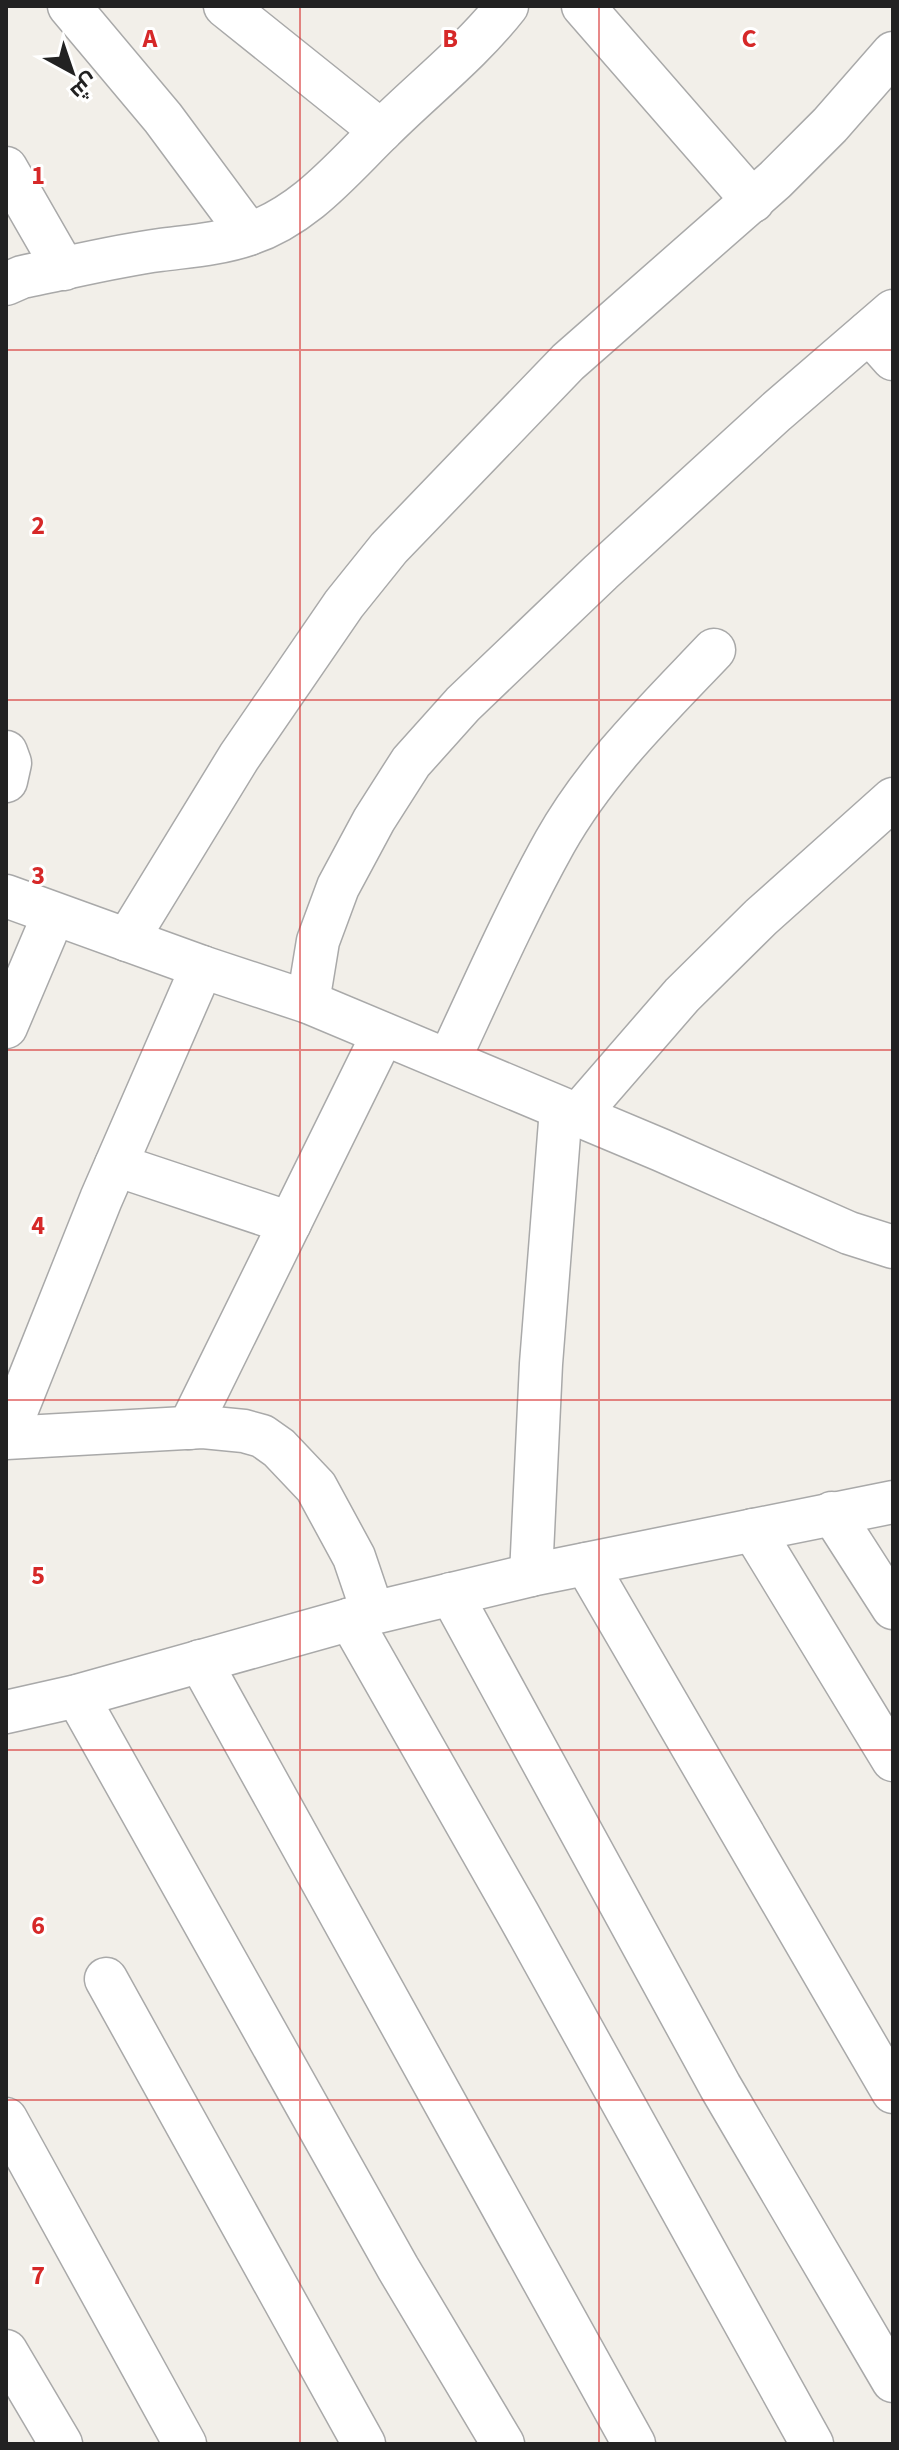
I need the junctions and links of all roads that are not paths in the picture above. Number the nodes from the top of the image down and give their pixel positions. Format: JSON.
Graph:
{"nodes":[{"id":1,"x":69,"y":6,"type":"edge"},
{"id":2,"x":225,"y":6,"type":"edge"},
{"id":3,"x":507,"y":6,"type":"edge"},
{"id":4,"x":583,"y":6,"type":"edge"},
{"id":5,"x":893,"y":53,"type":"edge"},
{"id":6,"x":381,"y":131,"type":"junction"},
{"id":7,"x":6,"y":168,"type":"edge"},
{"id":8,"x":753,"y":201,"type":"junction"},
{"id":9,"x":249,"y":234,"type":"junction"},
{"id":10,"x":64,"y":269,"type":"junction"},
{"id":11,"x":6,"y":284,"type":"edge"},
{"id":12,"x":885,"y":334,"type":"edge"},
{"id":13,"x":714,"y":650,"type":"dead end"},
{"id":14,"x":6,"y":752,"type":"edge"},
{"id":15,"x":6,"y":781,"type":"edge"},
{"id":16,"x":893,"y":799,"type":"edge"},
{"id":17,"x":6,"y":896,"type":"edge"},
{"id":18,"x":54,"y":914,"type":"junction"},
{"id":19,"x":127,"y":940,"type":"junction"},
{"id":20,"x":202,"y":967,"type":"junction"},
{"id":21,"x":308,"y":1002,"type":"junction"},
{"id":22,"x":6,"y":1027,"type":"edge"},
{"id":23,"x":383,"y":1034,"type":"junction"},
{"id":24,"x":449,"y":1060,"type":"junction"},
{"id":25,"x":569,"y":1113,"type":"junction"},
{"id":26,"x":116,"y":1165,"type":"junction"},
{"id":27,"x":290,"y":1223,"type":"junction"},
{"id":28,"x":888,"y":1235,"type":"edge"},
{"id":29,"x":189,"y":1428,"type":"junction"},
{"id":30,"x":6,"y":1438,"type":"edge"},
{"id":31,"x":893,"y":1502,"type":"edge"},
{"id":32,"x":832,"y":1513,"type":"junction"},
{"id":33,"x":753,"y":1530,"type":"junction"},
{"id":34,"x":586,"y":1564,"type":"junction"},
{"id":35,"x":531,"y":1575,"type":"junction"},
{"id":36,"x":451,"y":1594,"type":"junction"},
{"id":37,"x":893,"y":1608,"type":"edge"},
{"id":38,"x":361,"y":1616,"type":"junction"},
{"id":39,"x":200,"y":1661,"type":"junction"},
{"id":40,"x":77,"y":1696,"type":"junction"},
{"id":41,"x":6,"y":1712,"type":"edge"},
{"id":42,"x":893,"y":1760,"type":"edge"},
{"id":43,"x":106,"y":1979,"type":"dead end"},
{"id":44,"x":893,"y":2092,"type":"edge"},
{"id":45,"x":6,"y":2119,"type":"edge"},
{"id":46,"x":6,"y":2351,"type":"edge"},
{"id":47,"x":893,"y":2381,"type":"edge"},
{"id":48,"x":61,"y":2444,"type":"edge"},
{"id":49,"x":185,"y":2444,"type":"edge"},
{"id":50,"x":364,"y":2444,"type":"edge"},
{"id":51,"x":503,"y":2444,"type":"edge"},
{"id":52,"x":634,"y":2444,"type":"edge"},
{"id":53,"x":812,"y":2444,"type":"edge"}],
"edges":[{"from":1,"to":9,"type":"street"},
{"from":2,"to":6,"type":"street"},
{"from":3,"to":6,"type":"street"},
{"from":4,"to":8,"type":"street"},
{"from":5,"to":8,"type":"street"},
{"from":6,"to":9,"type":"street"},
{"from":7,"to":10,"type":"street"},
{"from":8,"to":19,"type":"street"},
{"from":9,"to":10,"type":"street"},
{"from":10,"to":11,"type":"street"},
{"from":12,"to":21,"type":"street"},
{"from":13,"to":24,"type":"street"},
{"from":14,"to":15,"type":"street"},
{"from":16,"to":25,"type":"street"},
{"from":17,"to":18,"type":"street"},
{"from":18,"to":19,"type":"street"},
{"from":18,"to":22,"type":"street"},
{"from":19,"to":20,"type":"street"},
{"from":20,"to":21,"type":"street"},
{"from":20,"to":26,"type":"street"},
{"from":21,"to":23,"type":"street"},
{"from":23,"to":24,"type":"street"},
{"from":23,"to":27,"type":"street"},
{"from":24,"to":25,"type":"street"},
{"from":25,"to":28,"type":"street"},
{"from":25,"to":35,"type":"street"},
{"from":26,"to":27,"type":"street"},
{"from":26,"to":30,"type":"street"},
{"from":27,"to":29,"type":"street"},
{"from":29,"to":30,"type":"street"},
{"from":29,"to":38,"type":"street"},
{"from":31,"to":32,"type":"street"},
{"from":32,"to":33,"type":"street"},
{"from":32,"to":37,"type":"street"},
{"from":33,"to":34,"type":"street"},
{"from":33,"to":42,"type":"street"},
{"from":34,"to":35,"type":"street"},
{"from":34,"to":44,"type":"street"},
{"from":35,"to":36,"type":"street"},
{"from":36,"to":38,"type":"street"},
{"from":36,"to":47,"type":"street"},
{"from":38,"to":39,"type":"street"},
{"from":38,"to":53,"type":"street"},
{"from":39,"to":40,"type":"street"},
{"from":39,"to":52,"type":"street"},
{"from":40,"to":41,"type":"street"},
{"from":40,"to":51,"type":"street"},
{"from":43,"to":50,"type":"street"},
{"from":45,"to":49,"type":"street"},
{"from":46,"to":48,"type":"street"}]}
